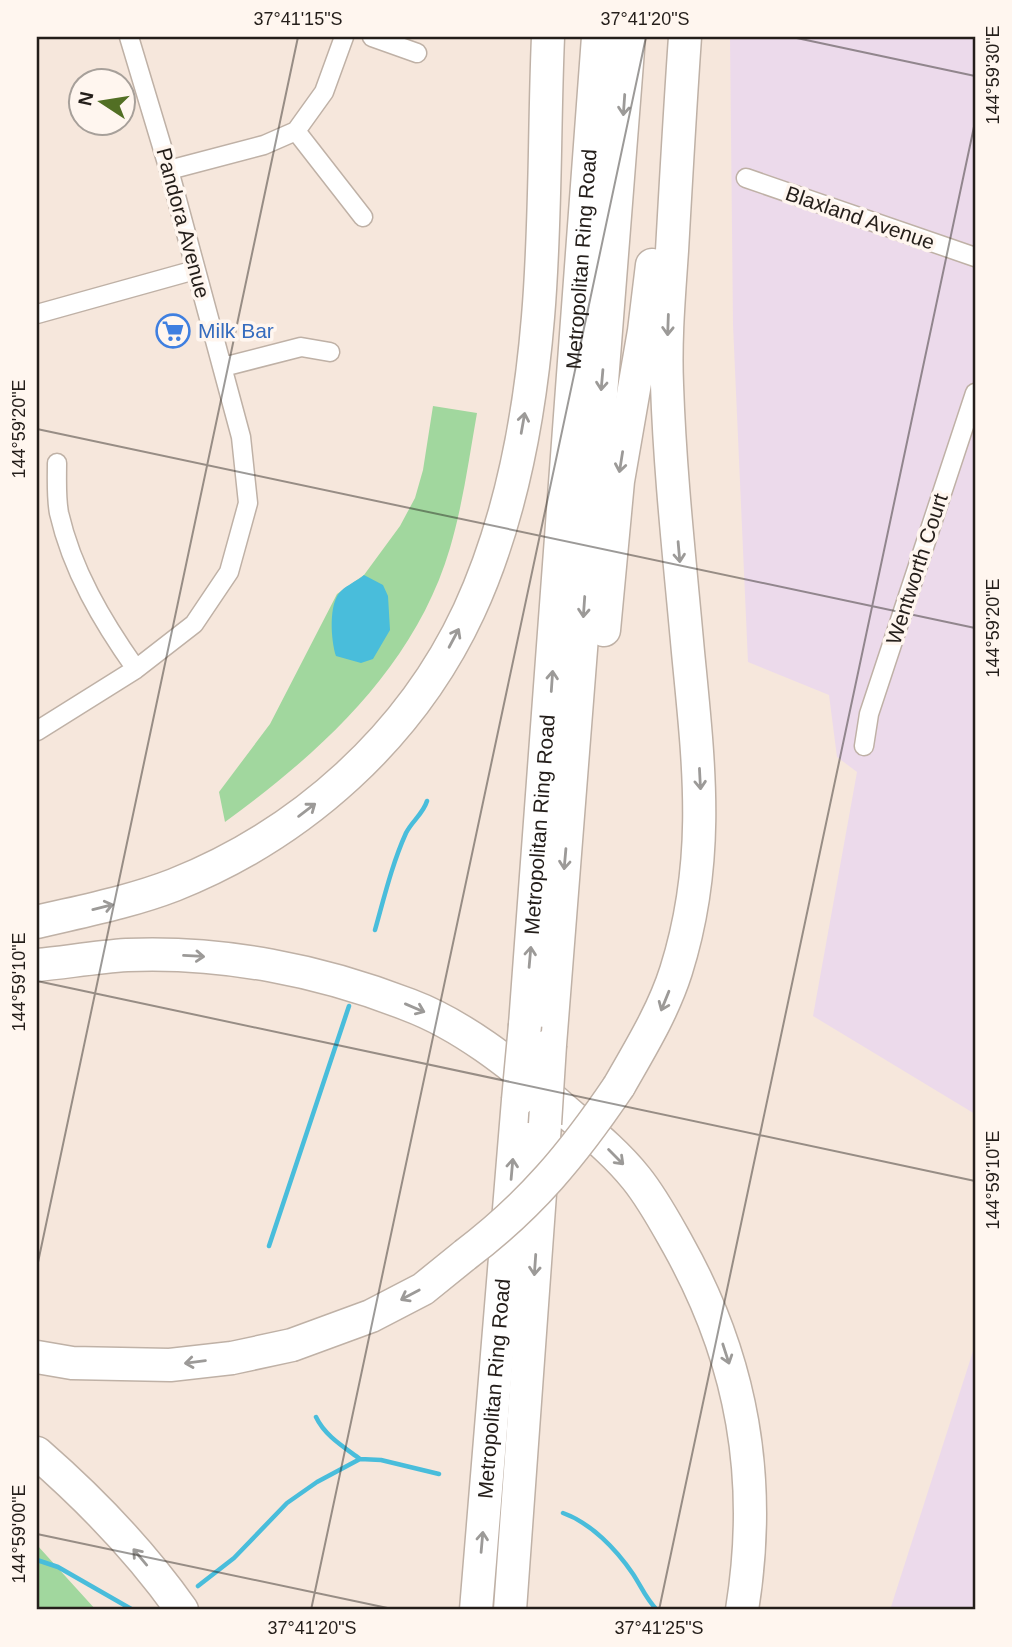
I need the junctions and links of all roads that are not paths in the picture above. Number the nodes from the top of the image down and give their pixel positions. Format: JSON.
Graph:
{"nodes":[{"id":1,"x":129,"y":37,"type":"edge"},
{"id":2,"x":344,"y":37,"type":"edge"},
{"id":3,"x":372,"y":37,"type":"edge"},
{"id":4,"x":548,"y":37,"type":"edge"},
{"id":5,"x":566,"y":37,"type":"edge"},
{"id":6,"x":629,"y":37,"type":"edge"},
{"id":7,"x":666,"y":37,"type":"edge"},
{"id":8,"x":684,"y":37,"type":"edge"},
{"id":9,"x":598,"y":42,"type":"edge"},
{"id":10,"x":417,"y":53,"type":"dead end"},
{"id":11,"x":546,"y":96,"type":"junction"},
{"id":12,"x":296,"y":131,"type":"junction"},
{"id":13,"x":169,"y":170,"type":"junction"},
{"id":14,"x":746,"y":178,"type":"dead end"},
{"id":15,"x":363,"y":218,"type":"dead end"},
{"id":16,"x":975,"y":257,"type":"edge"},
{"id":17,"x":195,"y":270,"type":"junction"},
{"id":18,"x":37,"y":314,"type":"edge"},
{"id":19,"x":330,"y":352,"type":"dead end"},
{"id":20,"x":223,"y":367,"type":"junction"},
{"id":21,"x":975,"y":393,"type":"edge"},
{"id":22,"x":57,"y":463,"type":"dead end"},
{"id":23,"x":136,"y":669,"type":"junction"},
{"id":24,"x":37,"y":731,"type":"edge"},
{"id":25,"x":864,"y":746,"type":"dead end"},
{"id":26,"x":569,"y":814,"type":"junction"},
{"id":27,"x":37,"y":922,"type":"edge"},
{"id":28,"x":37,"y":965,"type":"edge"},
{"id":29,"x":37,"y":1357,"type":"edge"},
{"id":30,"x":37,"y":1453,"type":"edge"},
{"id":31,"x":182,"y":1610,"type":"edge"},
{"id":32,"x":476,"y":1610,"type":"edge"},
{"id":33,"x":510,"y":1610,"type":"edge"},
{"id":34,"x":743,"y":1610,"type":"edge"}],
"edges":[{"from":1,"to":13,"type":"street","name":"Pandora Avenue"},
{"from":2,"to":12,"type":"street"},
{"from":3,"to":10,"type":"street"},
{"from":4,"to":11,"type":"highway"},
{"from":5,"to":11,"type":"highway"},
{"from":6,"to":26,"type":"highway","name":"Metropolitan Ring Road","one_way":true},
{"from":7,"to":26,"type":"highway","one_way":true},
{"from":8,"to":29,"type":"highway","one_way":true,"bridge":true},
{"from":32,"to":9,"type":"highway","name":"Metropolitan Ring Road","one_way":true,"bridge":true},
{"from":27,"to":11,"type":"highway","one_way":true},
{"from":12,"to":13,"type":"street"},
{"from":12,"to":15,"type":"street"},
{"from":13,"to":17,"type":"street","name":"Pandora Avenue"},
{"from":14,"to":16,"type":"street","name":"Blaxland Avenue"},
{"from":17,"to":18,"type":"street"},
{"from":17,"to":20,"type":"street","name":"Pandora Avenue"},
{"from":19,"to":20,"type":"street"},
{"from":20,"to":23,"type":"street","name":"Pandora Avenue"},
{"from":21,"to":25,"type":"street","name":"Wentworth Court"},
{"from":22,"to":23,"type":"street"},
{"from":23,"to":24,"type":"street","name":"Pandora Avenue"},
{"from":26,"to":33,"type":"highway","name":"Metropolitan Ring Road","one_way":true,"bridge":true},
{"from":28,"to":34,"type":"highway","one_way":true},
{"from":31,"to":30,"type":"highway","one_way":true}]}
